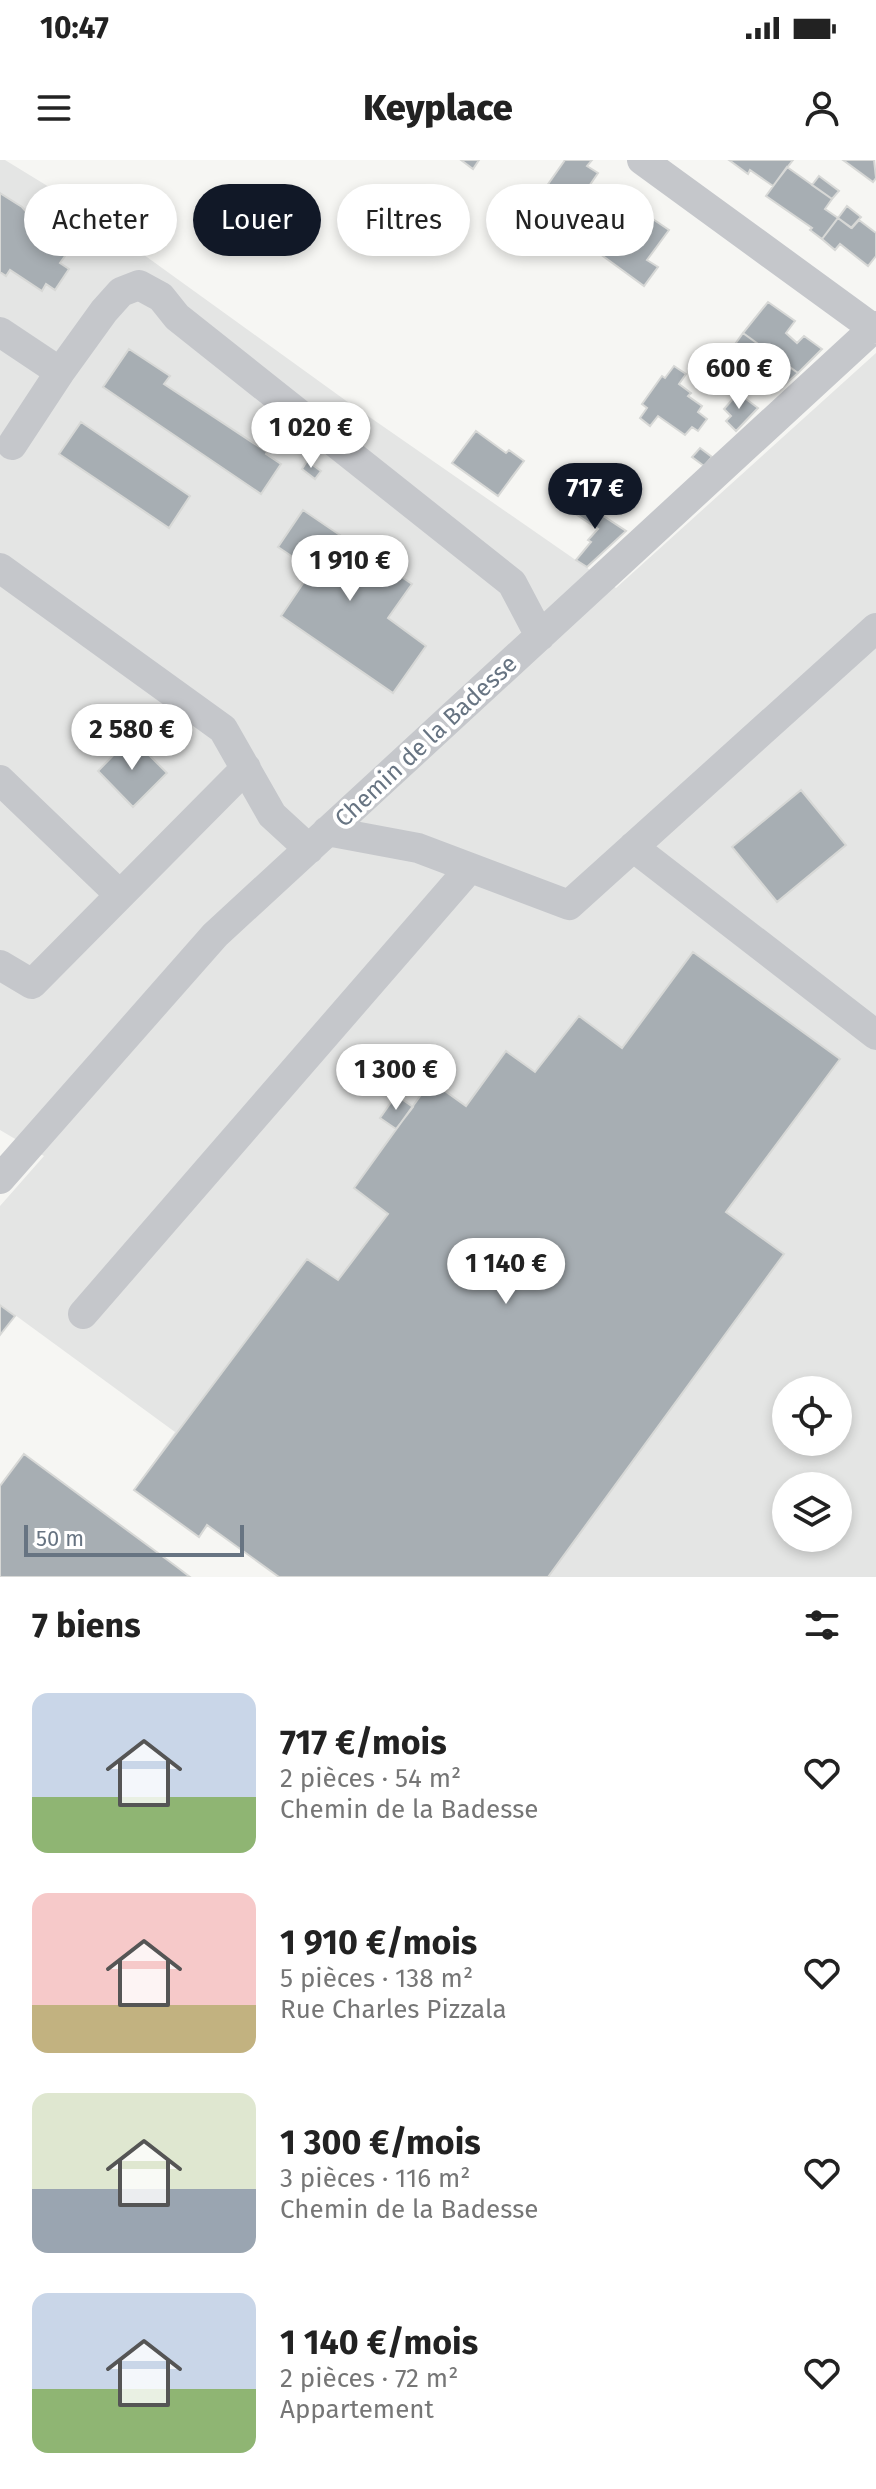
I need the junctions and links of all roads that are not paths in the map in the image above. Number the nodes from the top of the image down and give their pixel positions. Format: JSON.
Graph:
{"nodes":[{"id":1,"x":642,"y":160,"type":"edge"},
{"id":2,"x":875,"y":328,"type":"edge"},
{"id":3,"x":0,"y":332,"type":"edge"},
{"id":4,"x":60,"y":372,"type":"junction"},
{"id":5,"x":12,"y":445,"type":"dead end"},
{"id":6,"x":0,"y":568,"type":"edge"},
{"id":7,"x":876,"y":628,"type":"edge"},
{"id":8,"x":540,"y":636,"type":"junction"},
{"id":9,"x":246,"y":768,"type":"junction"},
{"id":10,"x":0,"y":780,"type":"edge"},
{"id":11,"x":318,"y":840,"type":"junction"},
{"id":12,"x":633,"y":847,"type":"junction"},
{"id":13,"x":470,"y":868,"type":"junction"},
{"id":14,"x":120,"y":895,"type":"junction"},
{"id":15,"x":0,"y":965,"type":"edge"},
{"id":16,"x":876,"y":1035,"type":"edge"},
{"id":17,"x":0,"y":1179,"type":"edge"},
{"id":18,"x":83,"y":1314,"type":"dead end"}],
"edges":[{"from":1,"to":2,"type":"street"},
{"from":2,"to":8,"type":"street","name":"Chemin de la Badesse"},
{"from":3,"to":4,"type":"street"},
{"from":4,"to":5,"type":"street"},
{"from":4,"to":8,"type":"street"},
{"from":6,"to":9,"type":"street"},
{"from":7,"to":12,"type":"street"},
{"from":8,"to":11,"type":"street","name":"Chemin de la Badesse"},
{"from":9,"to":11,"type":"street"},
{"from":9,"to":14,"type":"street"},
{"from":10,"to":14,"type":"street"},
{"from":11,"to":13,"type":"street"},
{"from":11,"to":17,"type":"street","name":"Chemin de la Badesse"},
{"from":12,"to":13,"type":"street"},
{"from":12,"to":16,"type":"street"},
{"from":13,"to":18,"type":"street"},
{"from":14,"to":15,"type":"street"}]}
